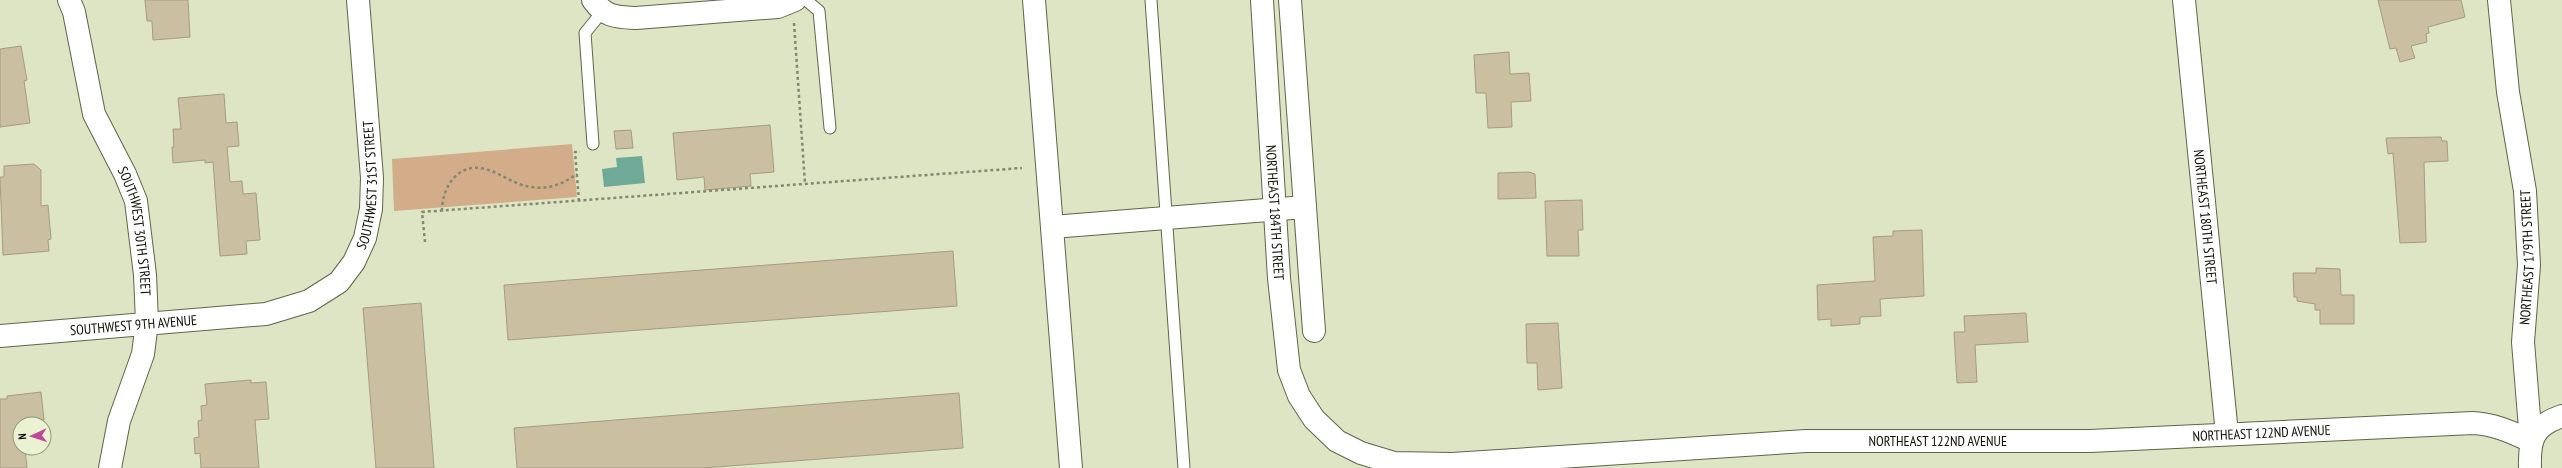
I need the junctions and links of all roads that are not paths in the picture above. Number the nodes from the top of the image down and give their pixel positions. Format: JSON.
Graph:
{"nodes":[{"id":1,"x":69,"y":0,"type":"edge"},
{"id":2,"x":358,"y":0,"type":"edge"},
{"id":3,"x":806,"y":0,"type":"edge"},
{"id":4,"x":1034,"y":0,"type":"edge"},
{"id":5,"x":1150,"y":0,"type":"edge"},
{"id":6,"x":1262,"y":0,"type":"edge"},
{"id":7,"x":1290,"y":0,"type":"edge"},
{"id":8,"x":2184,"y":0,"type":"edge"},
{"id":9,"x":2499,"y":0,"type":"edge"},
{"id":10,"x":597,"y":6,"type":"edge"},
{"id":11,"x":702,"y":6,"type":"edge"},
{"id":12,"x":794,"y":10,"type":"edge"},
{"id":13,"x":830,"y":128,"type":"dead end"},
{"id":14,"x":593,"y":144,"type":"dead end"},
{"id":15,"x":1305,"y":207,"type":"junction"},
{"id":16,"x":1274,"y":209,"type":"junction"},
{"id":17,"x":1166,"y":218,"type":"junction"},
{"id":18,"x":1052,"y":227,"type":"junction"},
{"id":19,"x":266,"y":314,"type":"joint"},
{"id":20,"x":147,"y":322,"type":"junction"},
{"id":21,"x":1314,"y":331,"type":"dead end"},
{"id":22,"x":0,"y":336,"type":"edge"},
{"id":23,"x":2562,"y":416,"type":"edge"},
{"id":24,"x":1314,"y":419,"type":"joint"},
{"id":25,"x":2227,"y":434,"type":"junction"},
{"id":26,"x":2531,"y":441,"type":"junction"},
{"id":27,"x":110,"y":468,"type":"edge"},
{"id":28,"x":1070,"y":468,"type":"edge"},
{"id":29,"x":1184,"y":468,"type":"edge"},
{"id":30,"x":2530,"y":468,"type":"edge"}],
"edges":[{"from":1,"to":20,"type":"street","name":"SOUTHWEST 30TH STREET"},
{"from":2,"to":19,"type":"street","name":"SOUTHWEST 31ST STREET"},
{"from":3,"to":13,"type":"lane"},
{"from":4,"to":18,"type":"street"},
{"from":5,"to":17,"type":"lane"},
{"from":6,"to":16,"type":"street","name":"NORTHEAST 184TH STREET"},
{"from":7,"to":15,"type":"street"},
{"from":8,"to":25,"type":"street","name":"NORTHEAST 180TH STREET"},
{"from":9,"to":26,"type":"street","name":"NORTHEAST 179TH STREET"},
{"from":10,"to":11,"type":"street"},
{"from":10,"to":14,"type":"lane"},
{"from":11,"to":12,"type":"street"},
{"from":15,"to":16,"type":"street"},
{"from":15,"to":21,"type":"street"},
{"from":16,"to":17,"type":"street"},
{"from":16,"to":24,"type":"street","name":"NORTHEAST 184TH STREET"},
{"from":17,"to":18,"type":"street"},
{"from":17,"to":29,"type":"lane"},
{"from":18,"to":28,"type":"street"},
{"from":19,"to":20,"type":"street","name":"SOUTHWEST 9TH AVENUE"},
{"from":20,"to":22,"type":"street","name":"SOUTHWEST 9TH AVENUE"},
{"from":20,"to":27,"type":"street","name":"SOUTHWEST 30TH STREET"},
{"from":23,"to":26,"type":"street"},
{"from":24,"to":25,"type":"street","name":"NORTHEAST 122ND AVENUE"},
{"from":25,"to":26,"type":"street","name":"NORTHEAST 122ND AVENUE"},
{"from":26,"to":30,"type":"street","name":"NORTHEAST 179TH STREET"}]}
